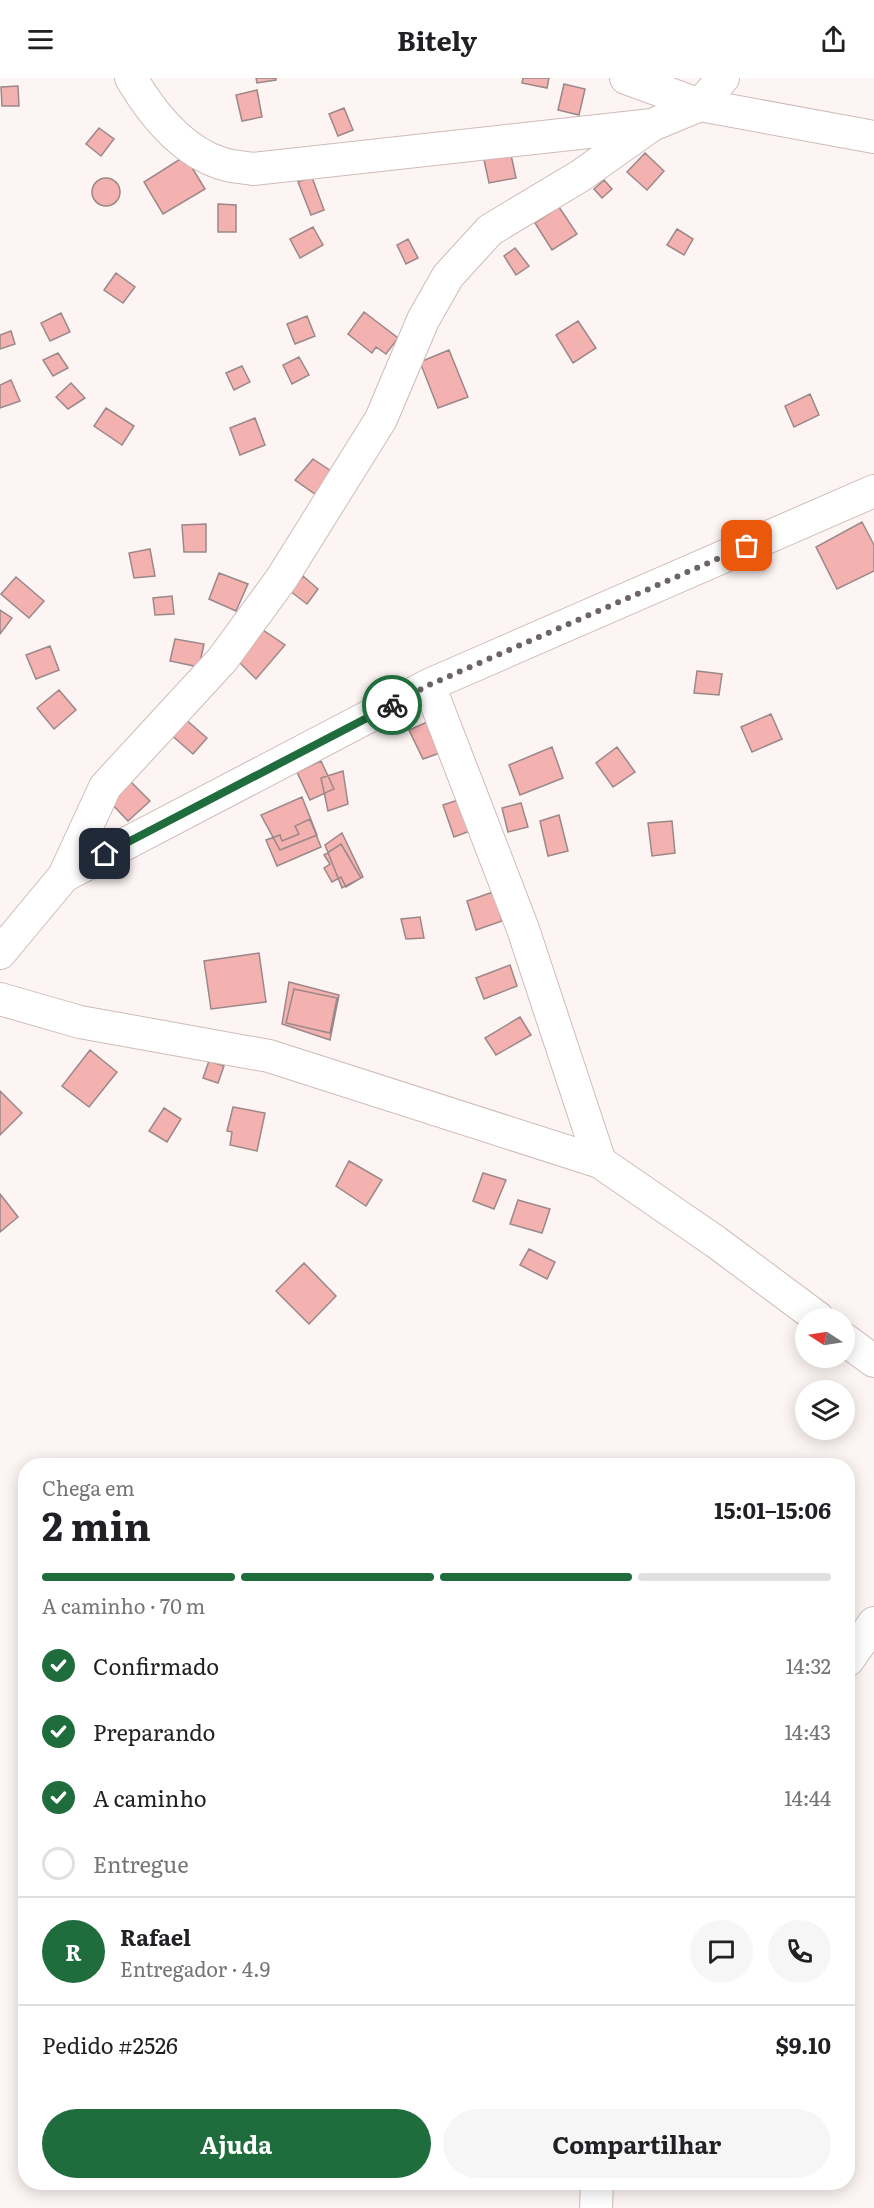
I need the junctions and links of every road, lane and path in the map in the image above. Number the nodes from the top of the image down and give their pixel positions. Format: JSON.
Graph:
{"nodes":[{"id":1,"x":131,"y":78,"type":"edge"},
{"id":2,"x":626,"y":78,"type":"edge"},
{"id":3,"x":723,"y":78,"type":"edge"},
{"id":4,"x":700,"y":105,"type":"junction"},
{"id":5,"x":652,"y":125,"type":"junction"},
{"id":6,"x":874,"y":137,"type":"edge"},
{"id":7,"x":874,"y":491,"type":"edge"},
{"id":8,"x":429,"y":685,"type":"junction"},
{"id":9,"x":64,"y":876,"type":"junction"},
{"id":10,"x":0,"y":953,"type":"edge"},
{"id":11,"x":0,"y":999,"type":"edge"},
{"id":12,"x":600,"y":1162,"type":"junction"},
{"id":13,"x":805,"y":1308,"type":"edge"},
{"id":14,"x":855,"y":1347,"type":"edge"},
{"id":15,"x":874,"y":1361,"type":"edge"},
{"id":16,"x":874,"y":1623,"type":"edge"},
{"id":17,"x":855,"y":1650,"type":"edge"},
{"id":18,"x":597,"y":2190,"type":"edge"},
{"id":19,"x":596,"y":2208,"type":"edge"}],
"edges":[{"from":1,"to":5,"type":"street"},
{"from":2,"to":4,"type":"street"},
{"from":3,"to":4,"type":"street"},
{"from":4,"to":5,"type":"street"},
{"from":4,"to":6,"type":"street"},
{"from":5,"to":9,"type":"street"},
{"from":7,"to":8,"type":"street"},
{"from":8,"to":9,"type":"street"},
{"from":8,"to":12,"type":"street"},
{"from":9,"to":10,"type":"street"},
{"from":11,"to":12,"type":"street"},
{"from":12,"to":13,"type":"street"},
{"from":14,"to":15,"type":"street"},
{"from":16,"to":17,"type":"street"},
{"from":18,"to":19,"type":"street"}]}
